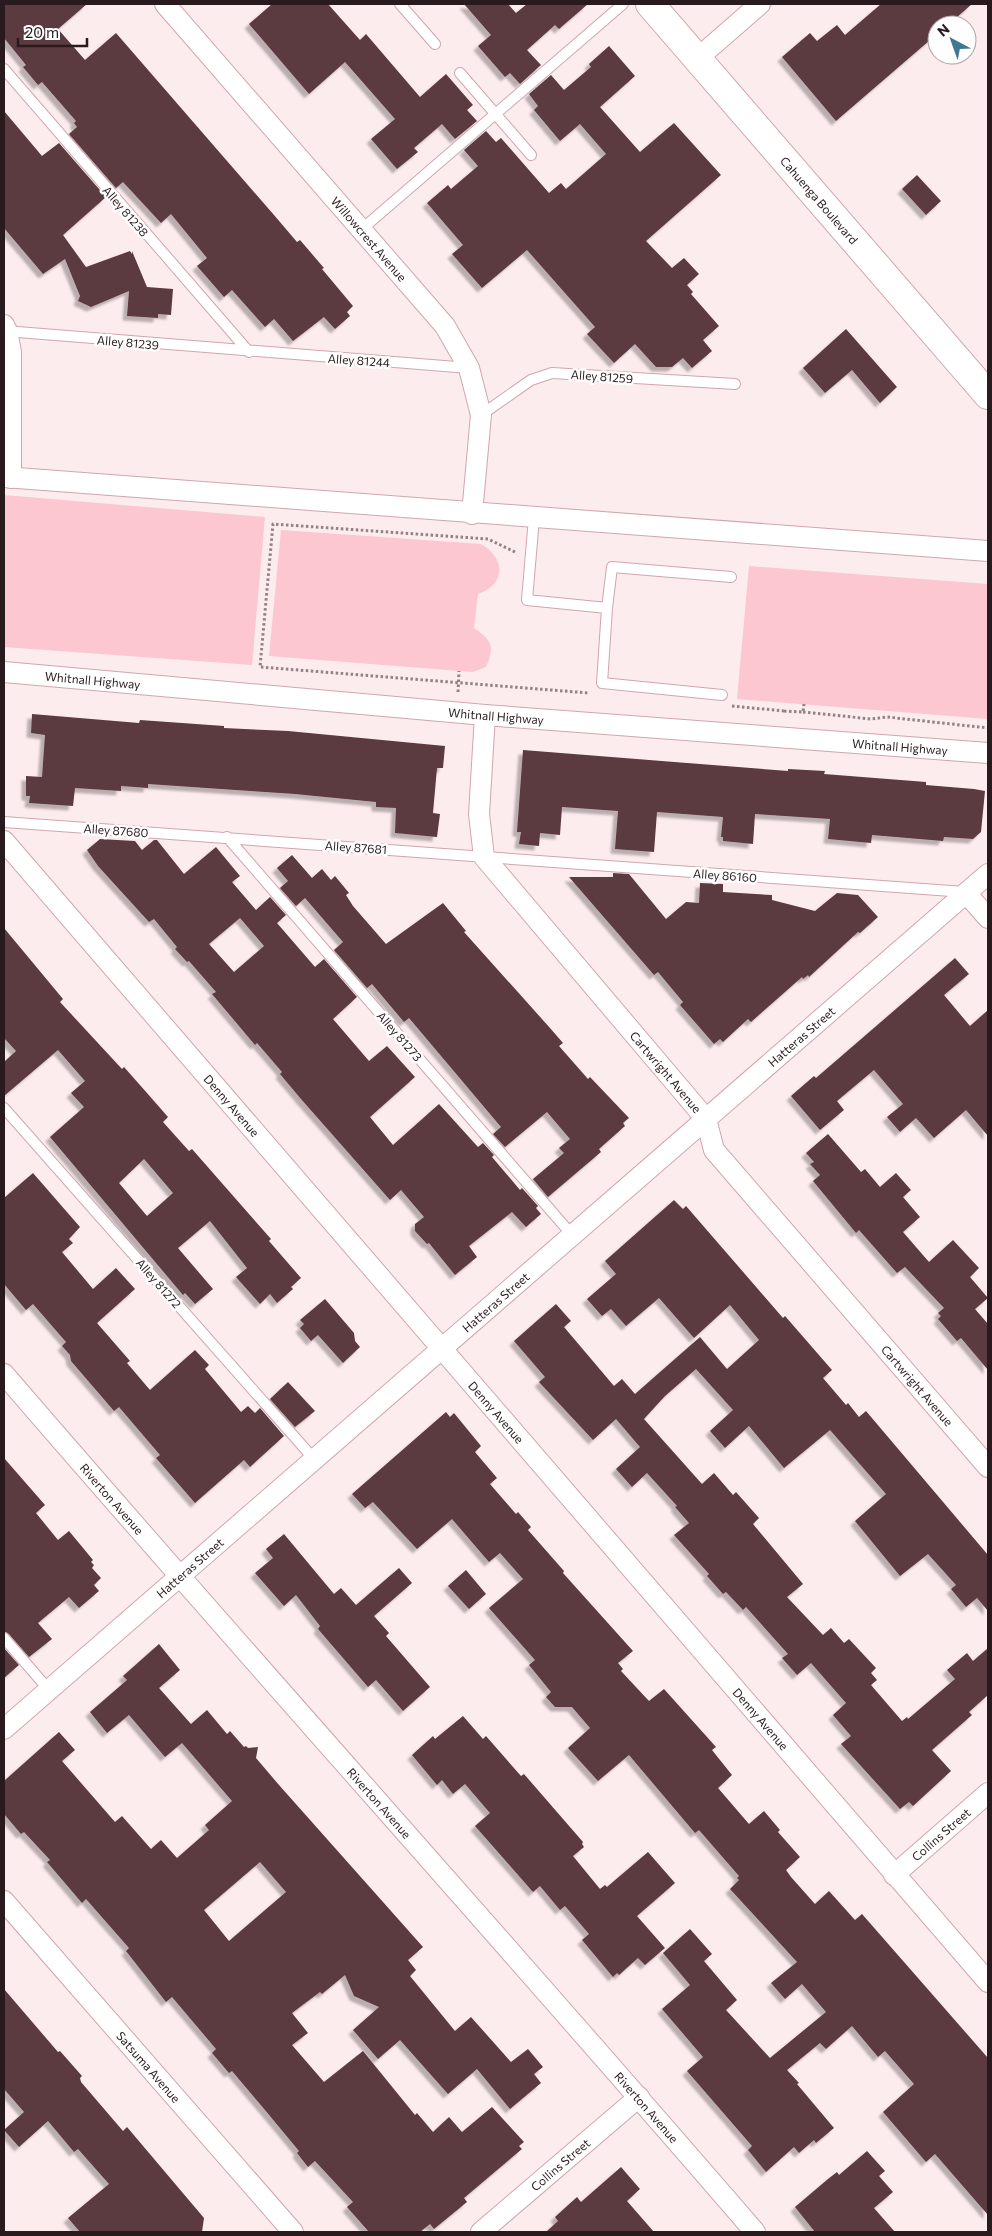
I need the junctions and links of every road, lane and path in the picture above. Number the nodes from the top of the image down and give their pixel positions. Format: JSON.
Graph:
{"nodes":[{"id":1,"x":165,"y":4,"type":"edge"},
{"id":2,"x":400,"y":4,"type":"edge"},
{"id":3,"x":623,"y":4,"type":"edge"},
{"id":4,"x":650,"y":4,"type":"edge"},
{"id":5,"x":760,"y":4,"type":"edge"},
{"id":6,"x":435,"y":44,"type":"dead end"},
{"id":7,"x":698,"y":58,"type":"junction"},
{"id":8,"x":4,"y":69,"type":"edge"},
{"id":9,"x":460,"y":73,"type":"dead end"},
{"id":10,"x":496,"y":114,"type":"junction"},
{"id":11,"x":531,"y":155,"type":"dead end"},
{"id":12,"x":362,"y":229,"type":"junction"},
{"id":13,"x":5,"y":329,"type":"edge"},
{"id":14,"x":249,"y":352,"type":"junction"},
{"id":15,"x":469,"y":368,"type":"junction"},
{"id":16,"x":735,"y":384,"type":"dead end"},
{"id":17,"x":988,"y":396,"type":"edge"},
{"id":18,"x":481,"y":415,"type":"junction"},
{"id":19,"x":8,"y":478,"type":"edge"},
{"id":20,"x":472,"y":514,"type":"junction"},
{"id":21,"x":534,"y":518,"type":"junction"},
{"id":22,"x":988,"y":551,"type":"edge"},
{"id":23,"x":530,"y":562,"type":"junction"},
{"id":24,"x":731,"y":577,"type":"dead end"},
{"id":25,"x":607,"y":608,"type":"junction"},
{"id":26,"x":4,"y":672,"type":"edge"},
{"id":27,"x":598,"y":694,"type":"dead end"},
{"id":28,"x":722,"y":695,"type":"dead end"},
{"id":29,"x":730,"y":706,"type":"dead end"},
{"id":30,"x":784,"y":711,"type":"dead end"},
{"id":31,"x":803,"y":712,"type":"dead end"},
{"id":32,"x":485,"y":715,"type":"junction"},
{"id":33,"x":988,"y":728,"type":"edge"},
{"id":34,"x":988,"y":752,"type":"edge"},
{"id":35,"x":4,"y":822,"type":"edge"},
{"id":36,"x":227,"y":837,"type":"junction"},
{"id":37,"x":4,"y":841,"type":"edge"},
{"id":38,"x":484,"y":857,"type":"junction"},
{"id":39,"x":988,"y":874,"type":"edge"},
{"id":40,"x":966,"y":892,"type":"junction"},
{"id":41,"x":988,"y":918,"type":"edge"},
{"id":42,"x":4,"y":1108,"type":"edge"},
{"id":43,"x":706,"y":1119,"type":"junction"},
{"id":44,"x":572,"y":1235,"type":"junction"},
{"id":45,"x":442,"y":1349,"type":"junction"},
{"id":46,"x":4,"y":1374,"type":"edge"},
{"id":47,"x":314,"y":1459,"type":"junction"},
{"id":48,"x":988,"y":1467,"type":"edge"},
{"id":49,"x":179,"y":1577,"type":"junction"},
{"id":50,"x":4,"y":1638,"type":"edge"},
{"id":51,"x":49,"y":1690,"type":"junction"},
{"id":52,"x":4,"y":1729,"type":"edge"},
{"id":53,"x":988,"y":1793,"type":"edge"},
{"id":54,"x":894,"y":1875,"type":"junction"},
{"id":55,"x":4,"y":1901,"type":"edge"},
{"id":56,"x":988,"y":1982,"type":"edge"},
{"id":57,"x":638,"y":2097,"type":"junction"},
{"id":58,"x":294,"y":2232,"type":"edge"},
{"id":59,"x":481,"y":2232,"type":"edge"},
{"id":60,"x":755,"y":2232,"type":"edge"}],
"edges":[{"from":1,"to":12,"type":"street","name":"Willowcrest Avenue"},
{"from":2,"to":6,"type":"lane"},
{"from":3,"to":10,"type":"lane"},
{"from":4,"to":7,"type":"main road","name":"Cahuenga Boulevard"},
{"from":5,"to":7,"type":"street"},
{"from":7,"to":17,"type":"main road","name":"Cahuenga Boulevard"},
{"from":8,"to":14,"type":"lane","name":"Alley 81238"},
{"from":9,"to":10,"type":"lane"},
{"from":10,"to":11,"type":"lane"},
{"from":10,"to":12,"type":"lane"},
{"from":12,"to":15,"type":"street","name":"Willowcrest Avenue"},
{"from":13,"to":14,"type":"lane","name":"Alley 81239"},
{"from":13,"to":19,"type":"street"},
{"from":14,"to":15,"type":"lane","name":"Alley 81244"},
{"from":15,"to":18,"type":"street","name":"Willowcrest Avenue"},
{"from":16,"to":18,"type":"lane","name":"Alley 81259"},
{"from":18,"to":20,"type":"street","name":"Willowcrest Avenue"},
{"from":19,"to":20,"type":"street"},
{"from":20,"to":21,"type":"street"},
{"from":21,"to":22,"type":"street"},
{"from":21,"to":23,"type":"lane"},
{"from":23,"to":25,"type":"lane"},
{"from":23,"to":27,"type":"path"},
{"from":24,"to":25,"type":"lane"},
{"from":25,"to":28,"type":"lane"},
{"from":26,"to":32,"type":"street","name":"Whitnall Highway"},
{"from":29,"to":30,"type":"path"},
{"from":31,"to":33,"type":"path"},
{"from":32,"to":34,"type":"street","name":"Whitnall Highway"},
{"from":32,"to":38,"type":"street"},
{"from":35,"to":36,"type":"lane","name":"Alley 87680"},
{"from":36,"to":38,"type":"lane","name":"Alley 87681"},
{"from":36,"to":44,"type":"lane","name":"Alley 81273"},
{"from":37,"to":45,"type":"street","name":"Denny Avenue"},
{"from":38,"to":40,"type":"lane","name":"Alley 86160"},
{"from":38,"to":43,"type":"street","name":"Cartwright Avenue"},
{"from":39,"to":40,"type":"street","name":"Hatteras Street"},
{"from":40,"to":41,"type":"street"},
{"from":40,"to":43,"type":"street","name":"Hatteras Street"},
{"from":42,"to":47,"type":"lane","name":"Alley 81272"},
{"from":43,"to":44,"type":"street","name":"Hatteras Street"},
{"from":43,"to":48,"type":"street","name":"Cartwright Avenue"},
{"from":44,"to":45,"type":"street","name":"Hatteras Street"},
{"from":45,"to":47,"type":"street","name":"Hatteras Street"},
{"from":45,"to":54,"type":"street","name":"Denny Avenue"},
{"from":46,"to":49,"type":"street","name":"Riverton Avenue"},
{"from":47,"to":49,"type":"street","name":"Hatteras Street"},
{"from":49,"to":51,"type":"street","name":"Hatteras Street"},
{"from":49,"to":57,"type":"street","name":"Riverton Avenue"},
{"from":50,"to":51,"type":"lane"},
{"from":51,"to":52,"type":"street","name":"Hatteras Street"},
{"from":53,"to":54,"type":"street","name":"Collins Street"},
{"from":54,"to":56,"type":"street","name":"Denny Avenue"},
{"from":55,"to":58,"type":"street","name":"Satsuma Avenue"},
{"from":57,"to":59,"type":"street","name":"Collins Street"},
{"from":57,"to":60,"type":"street","name":"Riverton Avenue"}]}
